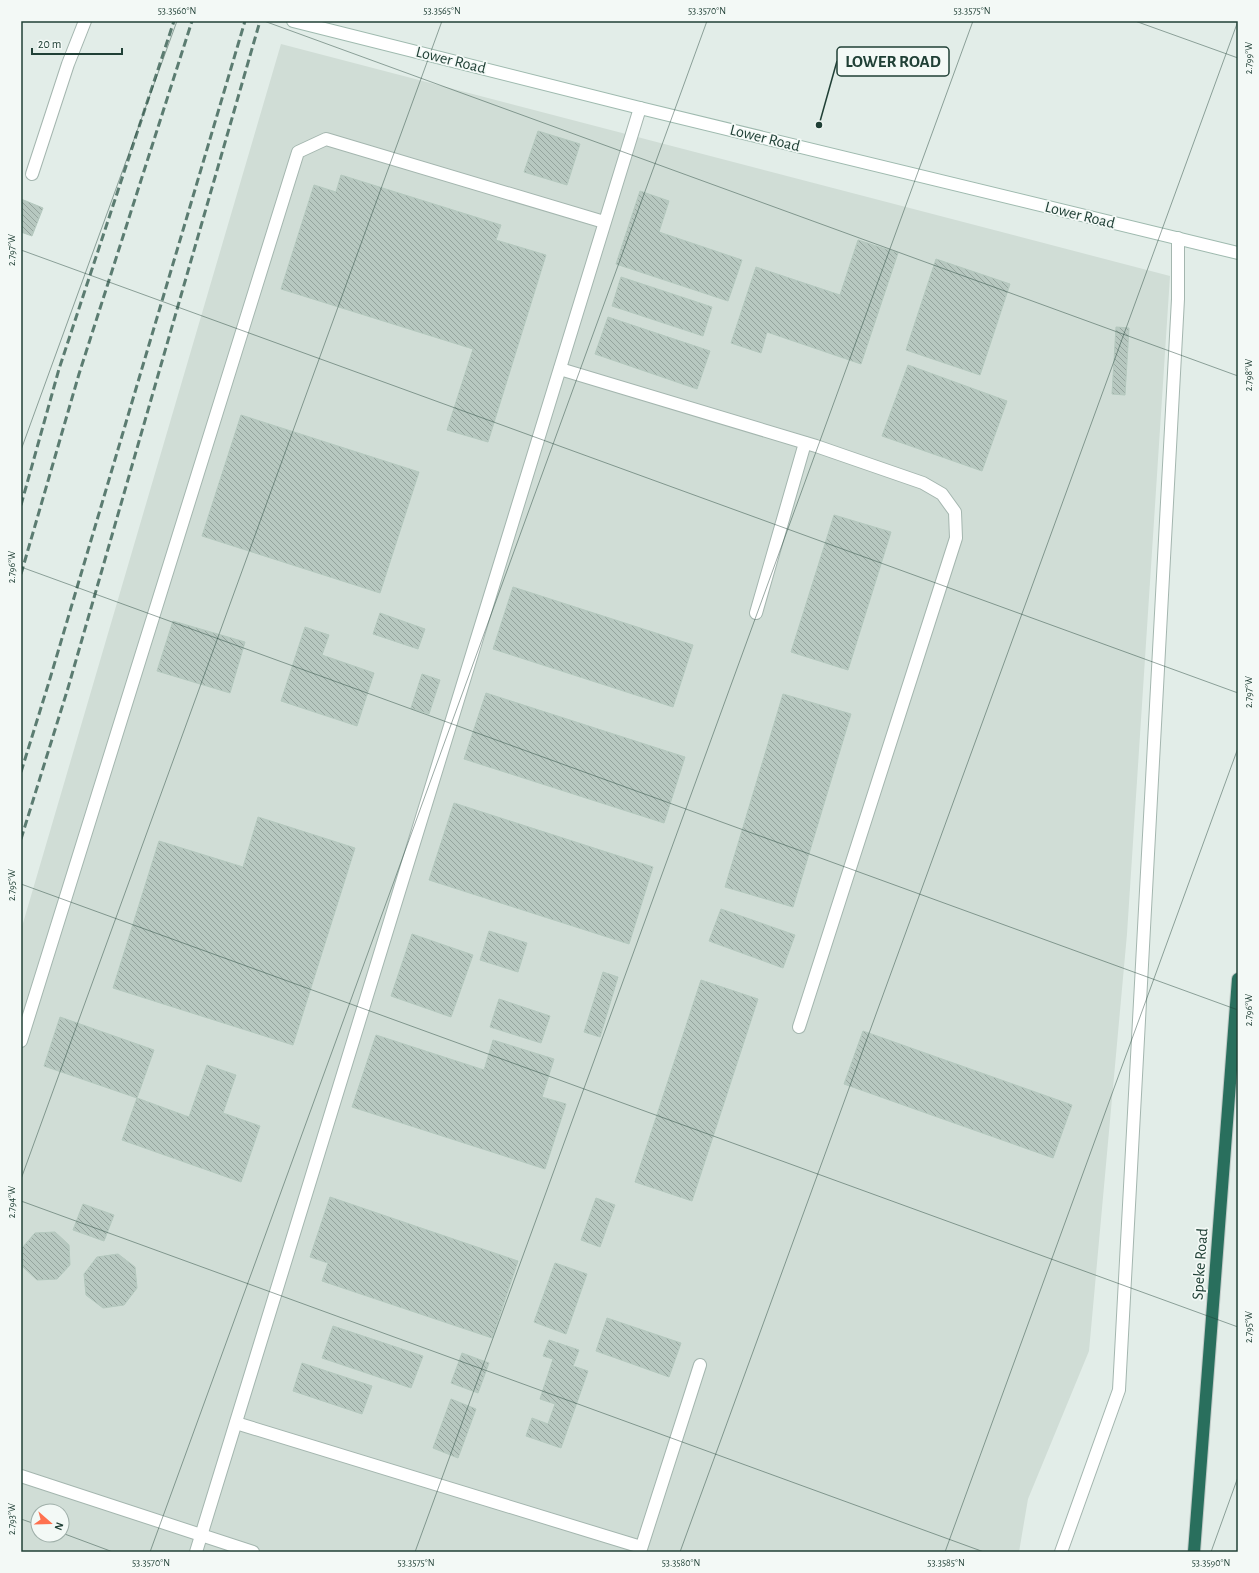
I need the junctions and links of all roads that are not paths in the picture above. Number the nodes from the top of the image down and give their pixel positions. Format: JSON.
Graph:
{"nodes":[{"id":1,"x":85,"y":21,"type":"edge"},
{"id":2,"x":293,"y":21,"type":"edge"},
{"id":3,"x":640,"y":108,"type":"junction"},
{"id":4,"x":32,"y":174,"type":"dead end"},
{"id":5,"x":604,"y":222,"type":"junction"},
{"id":6,"x":1178,"y":238,"type":"junction"},
{"id":7,"x":1238,"y":253,"type":"edge"},
{"id":8,"x":560,"y":369,"type":"junction"},
{"id":9,"x":805,"y":443,"type":"junction"},
{"id":10,"x":756,"y":613,"type":"dead end"},
{"id":11,"x":1238,"y":979,"type":"edge"},
{"id":12,"x":799,"y":1027,"type":"dead end"},
{"id":13,"x":21,"y":1041,"type":"edge"},
{"id":14,"x":700,"y":1365,"type":"dead end"},
{"id":15,"x":236,"y":1423,"type":"junction"},
{"id":16,"x":21,"y":1476,"type":"edge"},
{"id":17,"x":201,"y":1536,"type":"junction"},
{"id":18,"x":641,"y":1549,"type":"edge"},
{"id":19,"x":196,"y":1552,"type":"edge"},
{"id":20,"x":253,"y":1552,"type":"edge"},
{"id":21,"x":1061,"y":1552,"type":"edge"},
{"id":22,"x":1193,"y":1552,"type":"edge"}],
"edges":[{"from":1,"to":4,"type":"street"},
{"from":2,"to":3,"type":"street","name":"Lower Road"},
{"from":3,"to":5,"type":"street"},
{"from":3,"to":6,"type":"street","name":"Lower Road"},
{"from":5,"to":8,"type":"street"},
{"from":5,"to":13,"type":"street"},
{"from":6,"to":7,"type":"street","name":"Lower Road"},
{"from":6,"to":21,"type":"street"},
{"from":8,"to":9,"type":"street"},
{"from":8,"to":15,"type":"street"},
{"from":9,"to":10,"type":"street"},
{"from":9,"to":12,"type":"street"},
{"from":11,"to":22,"type":"highway","name":"Speke Road"},
{"from":14,"to":18,"type":"street"},
{"from":15,"to":17,"type":"street"},
{"from":15,"to":18,"type":"street"},
{"from":16,"to":17,"type":"street"},
{"from":17,"to":19,"type":"street"},
{"from":17,"to":20,"type":"street"}]}
